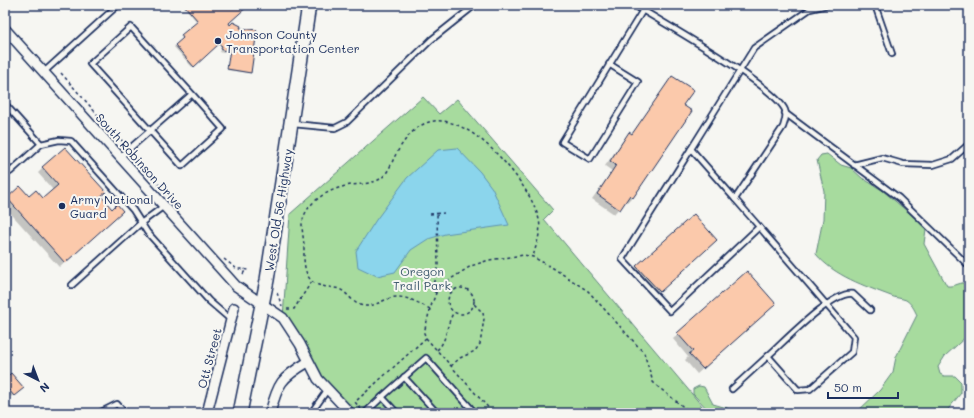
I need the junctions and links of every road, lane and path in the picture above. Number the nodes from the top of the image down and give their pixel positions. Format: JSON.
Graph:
{"nodes":[{"id":1,"x":118,"y":5,"type":"edge"},
{"id":2,"x":309,"y":5,"type":"edge"},
{"id":3,"x":475,"y":5,"type":"edge"},
{"id":4,"x":634,"y":5,"type":"edge"},
{"id":5,"x":827,"y":5,"type":"edge"},
{"id":6,"x":875,"y":5,"type":"edge"},
{"id":7,"x":643,"y":10,"type":"junction"},
{"id":8,"x":5,"y":29,"type":"edge"},
{"id":9,"x":892,"y":54,"type":"dead end"},
{"id":10,"x":609,"y":64,"type":"junction"},
{"id":11,"x":740,"y":71,"type":"junction"},
{"id":12,"x":44,"y":72,"type":"junction"},
{"id":13,"x":61,"y":73,"type":"dead end"},
{"id":14,"x":192,"y":94,"type":"junction"},
{"id":15,"x":5,"y":104,"type":"edge"},
{"id":16,"x":785,"y":113,"type":"junction"},
{"id":17,"x":291,"y":124,"type":"junction"},
{"id":18,"x":150,"y":131,"type":"junction"},
{"id":19,"x":124,"y":142,"type":"dead end"},
{"id":20,"x":41,"y":144,"type":"junction"},
{"id":21,"x":969,"y":144,"type":"edge"},
{"id":22,"x":691,"y":149,"type":"junction"},
{"id":23,"x":136,"y":156,"type":"dead end"},
{"id":24,"x":120,"y":157,"type":"junction"},
{"id":25,"x":854,"y":165,"type":"junction"},
{"id":26,"x":5,"y":166,"type":"edge"},
{"id":27,"x":735,"y":199,"type":"junction"},
{"id":28,"x":164,"y":206,"type":"junction"},
{"id":29,"x":184,"y":213,"type":"dead end"},
{"id":30,"x":437,"y":213,"type":"junction"},
{"id":31,"x":444,"y":213,"type":"dead end"},
{"id":32,"x":430,"y":214,"type":"dead end"},
{"id":33,"x":141,"y":223,"type":"junction"},
{"id":34,"x":759,"y":227,"type":"junction"},
{"id":35,"x":533,"y":257,"type":"junction"},
{"id":36,"x":224,"y":258,"type":"dead end"},
{"id":37,"x":969,"y":266,"type":"edge"},
{"id":38,"x":246,"y":269,"type":"junction"},
{"id":39,"x":250,"y":271,"type":"dead end"},
{"id":40,"x":243,"y":274,"type":"dead end"},
{"id":41,"x":312,"y":281,"type":"junction"},
{"id":42,"x":446,"y":282,"type":"junction"},
{"id":43,"x":72,"y":285,"type":"dead end"},
{"id":44,"x":455,"y":291,"type":"junction"},
{"id":45,"x":277,"y":293,"type":"dead end"},
{"id":46,"x":436,"y":293,"type":"junction"},
{"id":47,"x":263,"y":303,"type":"junction"},
{"id":48,"x":474,"y":304,"type":"junction"},
{"id":49,"x":826,"y":304,"type":"junction"},
{"id":50,"x":234,"y":308,"type":"dead end"},
{"id":51,"x":430,"y":309,"type":"junction"},
{"id":52,"x":870,"y":310,"type":"dead end"},
{"id":53,"x":454,"y":312,"type":"junction"},
{"id":54,"x":231,"y":320,"type":"junction"},
{"id":55,"x":426,"y":338,"type":"junction"},
{"id":56,"x":437,"y":350,"type":"junction"},
{"id":57,"x":768,"y":356,"type":"junction"},
{"id":58,"x":308,"y":362,"type":"junction"},
{"id":59,"x":451,"y":366,"type":"junction"},
{"id":60,"x":404,"y":377,"type":"junction"},
{"id":61,"x":328,"y":389,"type":"junction"},
{"id":62,"x":732,"y":389,"type":"dead end"},
{"id":63,"x":382,"y":397,"type":"junction"},
{"id":64,"x":355,"y":402,"type":"dead end"},
{"id":65,"x":99,"y":413,"type":"edge"},
{"id":66,"x":125,"y":413,"type":"edge"},
{"id":67,"x":207,"y":413,"type":"edge"},
{"id":68,"x":240,"y":413,"type":"edge"},
{"id":69,"x":270,"y":413,"type":"edge"},
{"id":70,"x":311,"y":413,"type":"edge"},
{"id":71,"x":350,"y":413,"type":"edge"},
{"id":72,"x":365,"y":413,"type":"edge"},
{"id":73,"x":397,"y":413,"type":"edge"},
{"id":74,"x":437,"y":413,"type":"edge"},
{"id":75,"x":475,"y":413,"type":"edge"},
{"id":76,"x":493,"y":413,"type":"edge"},
{"id":77,"x":691,"y":413,"type":"edge"}],
"edges":[{"from":1,"to":12,"type":"lane"},
{"from":2,"to":17,"type":"main road","name":"West Old 56 Highway"},
{"from":3,"to":17,"type":"lane"},
{"from":4,"to":7,"type":"lane"},
{"from":5,"to":11,"type":"lane"},
{"from":6,"to":9,"type":"lane"},
{"from":7,"to":10,"type":"lane"},
{"from":7,"to":11,"type":"lane"},
{"from":8,"to":12,"type":"street","name":"South Robinson Drive"},
{"from":10,"to":10,"type":"lane"},
{"from":11,"to":16,"type":"lane"},
{"from":11,"to":22,"type":"lane"},
{"from":12,"to":24,"type":"street","name":"South Robinson Drive"},
{"from":13,"to":19,"type":"path"},
{"from":14,"to":18,"type":"lane"},
{"from":14,"to":18,"type":"lane"},
{"from":14,"to":18,"type":"lane"},
{"from":15,"to":20,"type":"lane"},
{"from":16,"to":25,"type":"lane"},
{"from":16,"to":27,"type":"lane"},
{"from":17,"to":47,"type":"main road","name":"West Old 56 Highway"},
{"from":18,"to":24,"type":"lane"},
{"from":20,"to":26,"type":"lane"},
{"from":20,"to":33,"type":"lane"},
{"from":21,"to":25,"type":"lane"},
{"from":22,"to":27,"type":"lane"},
{"from":22,"to":34,"type":"lane"},
{"from":23,"to":29,"type":"path"},
{"from":24,"to":28,"type":"street","name":"South Robinson Drive"},
{"from":25,"to":37,"type":"lane"},
{"from":27,"to":34,"type":"lane"},
{"from":28,"to":33,"type":"lane"},
{"from":28,"to":47,"type":"street","name":"South Robinson Drive"},
{"from":30,"to":31,"type":"path"},
{"from":30,"to":32,"type":"path"},
{"from":30,"to":46,"type":"path"},
{"from":33,"to":43,"type":"lane"},
{"from":33,"to":54,"type":"lane"},
{"from":34,"to":49,"type":"lane"},
{"from":35,"to":41,"type":"path"},
{"from":35,"to":42,"type":"path"},
{"from":35,"to":77,"type":"path"},
{"from":36,"to":38,"type":"path"},
{"from":38,"to":39,"type":"path"},
{"from":38,"to":40,"type":"path"},
{"from":41,"to":45,"type":"path"},
{"from":41,"to":51,"type":"path"},
{"from":42,"to":44,"type":"path"},
{"from":42,"to":46,"type":"path"},
{"from":44,"to":48,"type":"path"},
{"from":44,"to":53,"type":"path"},
{"from":46,"to":51,"type":"path"},
{"from":47,"to":58,"type":"street","name":"South Robinson Drive"},
{"from":47,"to":68,"type":"main road","name":"West Old 56 Highway"},
{"from":48,"to":53,"type":"path"},
{"from":48,"to":59,"type":"path"},
{"from":49,"to":52,"type":"lane"},
{"from":49,"to":57,"type":"lane"},
{"from":49,"to":57,"type":"lane"},
{"from":50,"to":54,"type":"street","name":"Ott Street"},
{"from":51,"to":55,"type":"path"},
{"from":53,"to":56,"type":"path"},
{"from":54,"to":67,"type":"street","name":"Ott Street"},
{"from":55,"to":56,"type":"path"},
{"from":55,"to":64,"type":"path"},
{"from":56,"to":59,"type":"path"},
{"from":57,"to":62,"type":"lane"},
{"from":58,"to":61,"type":"street","name":"South Robinson Drive"},
{"from":58,"to":69,"type":"street"},
{"from":59,"to":76,"type":"path"},
{"from":60,"to":63,"type":"lane"},
{"from":60,"to":74,"type":"lane"},
{"from":60,"to":75,"type":"lane"},
{"from":61,"to":70,"type":"lane"},
{"from":61,"to":71,"type":"street","name":"South Robinson Drive"},
{"from":63,"to":72,"type":"lane"},
{"from":63,"to":73,"type":"lane"},
{"from":65,"to":66,"type":"lane"}]}
